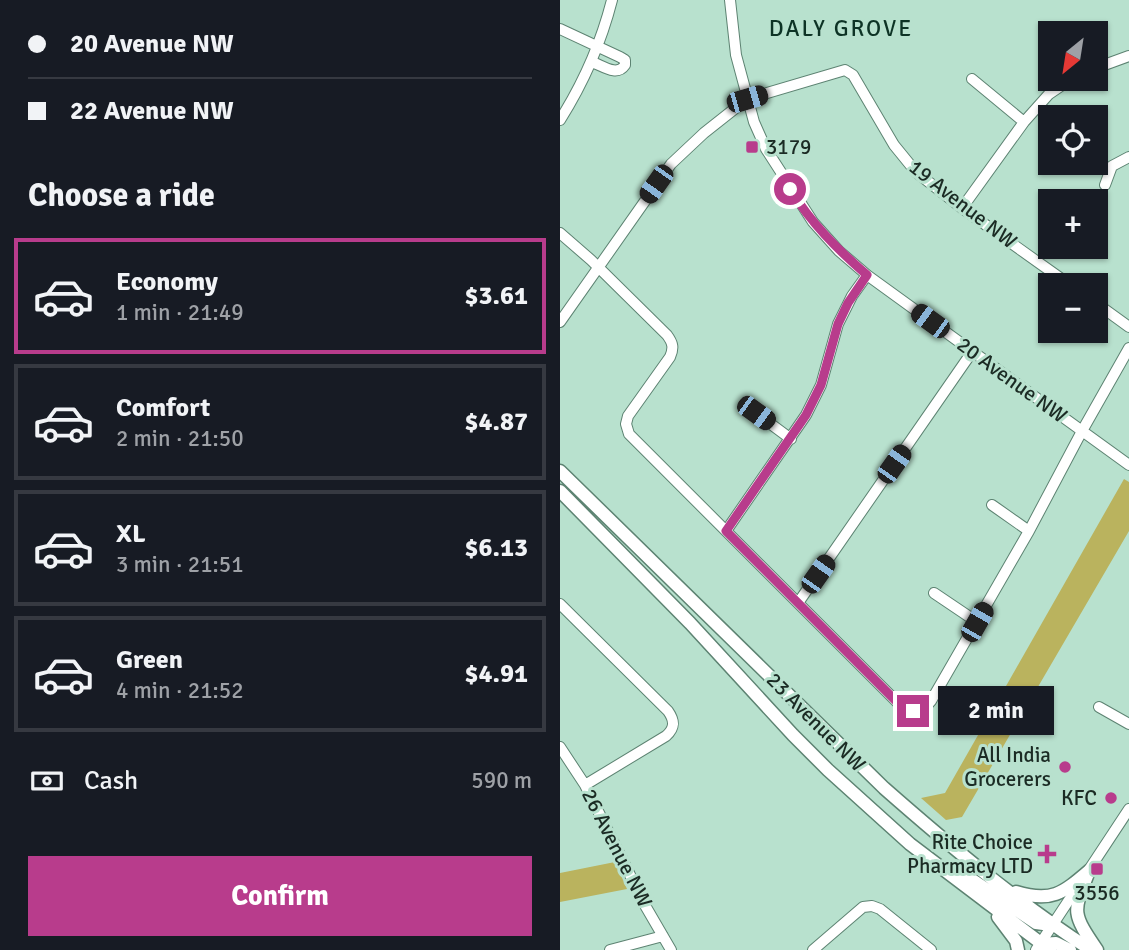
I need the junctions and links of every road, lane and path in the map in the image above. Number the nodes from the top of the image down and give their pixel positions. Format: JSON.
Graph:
{"nodes":[{"id":1,"x":612,"y":0,"type":"edge"},
{"id":2,"x":730,"y":0,"type":"edge"},
{"id":3,"x":560,"y":29,"type":"edge"},
{"id":4,"x":597,"y":47,"type":"junction"},
{"id":5,"x":1129,"y":56,"type":"edge"},
{"id":6,"x":592,"y":62,"type":"junction"},
{"id":7,"x":1108,"y":64,"type":"edge"},
{"id":8,"x":972,"y":79,"type":"dead end"},
{"id":9,"x":1053,"y":91,"type":"edge"},
{"id":10,"x":747,"y":99,"type":"junction"},
{"id":11,"x":560,"y":120,"type":"edge"},
{"id":12,"x":1024,"y":122,"type":"junction"},
{"id":13,"x":1129,"y":157,"type":"edge"},
{"id":14,"x":1105,"y":185,"type":"dead end"},
{"id":15,"x":962,"y":208,"type":"junction"},
{"id":16,"x":560,"y":233,"type":"edge"},
{"id":17,"x":598,"y":267,"type":"junction"},
{"id":18,"x":1053,"y":273,"type":"edge"},
{"id":19,"x":867,"y":275,"type":"junction"},
{"id":20,"x":1108,"y":312,"type":"edge"},
{"id":21,"x":560,"y":322,"type":"edge"},
{"id":22,"x":1129,"y":327,"type":"edge"},
{"id":23,"x":1129,"y":348,"type":"edge"},
{"id":24,"x":972,"y":352,"type":"junction"},
{"id":25,"x":756,"y":413,"type":"dead end"},
{"id":26,"x":1082,"y":431,"type":"junction"},
{"id":27,"x":791,"y":439,"type":"junction"},
{"id":28,"x":1129,"y":464,"type":"edge"},
{"id":29,"x":560,"y":471,"type":"edge"},
{"id":30,"x":560,"y":491,"type":"edge"},
{"id":31,"x":992,"y":505,"type":"dead end"},
{"id":32,"x":726,"y":531,"type":"junction"},
{"id":33,"x":1029,"y":531,"type":"junction"},
{"id":34,"x":934,"y":593,"type":"dead end"},
{"id":35,"x":798,"y":603,"type":"junction"},
{"id":36,"x":560,"y":604,"type":"edge"},
{"id":37,"x":977,"y":622,"type":"junction"},
{"id":38,"x":1099,"y":707,"type":"dead end"},
{"id":39,"x":1129,"y":724,"type":"edge"},
{"id":40,"x":560,"y":747,"type":"edge"},
{"id":41,"x":585,"y":785,"type":"junction"},
{"id":42,"x":1129,"y":809,"type":"edge"},
{"id":43,"x":910,"y":844,"type":"junction"},
{"id":44,"x":1090,"y":870,"type":"junction"},
{"id":45,"x":1005,"y":889,"type":"junction"},
{"id":46,"x":985,"y":900,"type":"junction"},
{"id":47,"x":1053,"y":925,"type":"junction"},
{"id":48,"x":663,"y":936,"type":"junction"},
{"id":49,"x":1042,"y":948,"type":"edge"},
{"id":50,"x":610,"y":950,"type":"edge"},
{"id":51,"x":671,"y":950,"type":"edge"},
{"id":52,"x":813,"y":950,"type":"edge"},
{"id":53,"x":931,"y":950,"type":"edge"},
{"id":54,"x":1018,"y":950,"type":"edge"},
{"id":55,"x":1070,"y":950,"type":"edge"},
{"id":56,"x":1091,"y":950,"type":"edge"},
{"id":57,"x":1097,"y":950,"type":"edge"}],
"edges":[{"from":1,"to":4,"type":"street"},
{"from":2,"to":10,"type":"street","name":"20 Avenue NW"},
{"from":3,"to":4,"type":"street"},
{"from":4,"to":6,"type":"street"},
{"from":4,"to":6,"type":"street"},
{"from":5,"to":7,"type":"street"},
{"from":6,"to":11,"type":"street"},
{"from":8,"to":12,"type":"street"},
{"from":9,"to":12,"type":"street"},
{"from":10,"to":15,"type":"street","name":"19 Avenue NW"},
{"from":10,"to":17,"type":"street"},
{"from":10,"to":19,"type":"street","name":"20 Avenue NW"},
{"from":12,"to":15,"type":"street"},
{"from":13,"to":14,"type":"street"},
{"from":15,"to":18,"type":"street","name":"19 Avenue NW"},
{"from":16,"to":17,"type":"street"},
{"from":17,"to":21,"type":"street"},
{"from":17,"to":32,"type":"street"},
{"from":19,"to":24,"type":"street","name":"20 Avenue NW"},
{"from":19,"to":27,"type":"street"},
{"from":20,"to":22,"type":"street"},
{"from":23,"to":26,"type":"street"},
{"from":24,"to":26,"type":"street","name":"20 Avenue NW"},
{"from":24,"to":35,"type":"street"},
{"from":25,"to":27,"type":"street"},
{"from":26,"to":28,"type":"street","name":"20 Avenue NW"},
{"from":26,"to":33,"type":"street"},
{"from":27,"to":32,"type":"street"},
{"from":29,"to":45,"type":"main road","name":"23 Avenue NW"},
{"from":30,"to":43,"type":"main road","name":"23 Avenue NW"},
{"from":31,"to":33,"type":"street"},
{"from":32,"to":35,"type":"street"},
{"from":33,"to":37,"type":"street"},
{"from":34,"to":37,"type":"street"},
{"from":35,"to":37,"type":"street"},
{"from":36,"to":41,"type":"street"},
{"from":38,"to":39,"type":"street"},
{"from":40,"to":41,"type":"street","name":"26 Avenue NW"},
{"from":41,"to":48,"type":"street","name":"26 Avenue NW"},
{"from":42,"to":44,"type":"street"},
{"from":43,"to":46,"type":"main road","name":"23 Avenue NW"},
{"from":43,"to":47,"type":"main road"},
{"from":44,"to":45,"type":"main road"},
{"from":44,"to":47,"type":"street"},
{"from":44,"to":57,"type":"main road"},
{"from":45,"to":47,"type":"main road","name":"23 Avenue NW"},
{"from":46,"to":49,"type":"main road","name":"23 Avenue NW"},
{"from":46,"to":54,"type":"main road"},
{"from":47,"to":49,"type":"street"},
{"from":47,"to":56,"type":"main road","name":"23 Avenue NW"},
{"from":48,"to":50,"type":"street"},
{"from":48,"to":51,"type":"street","name":"26 Avenue NW"},
{"from":49,"to":55,"type":"main road"},
{"from":52,"to":53,"type":"street"}]}
